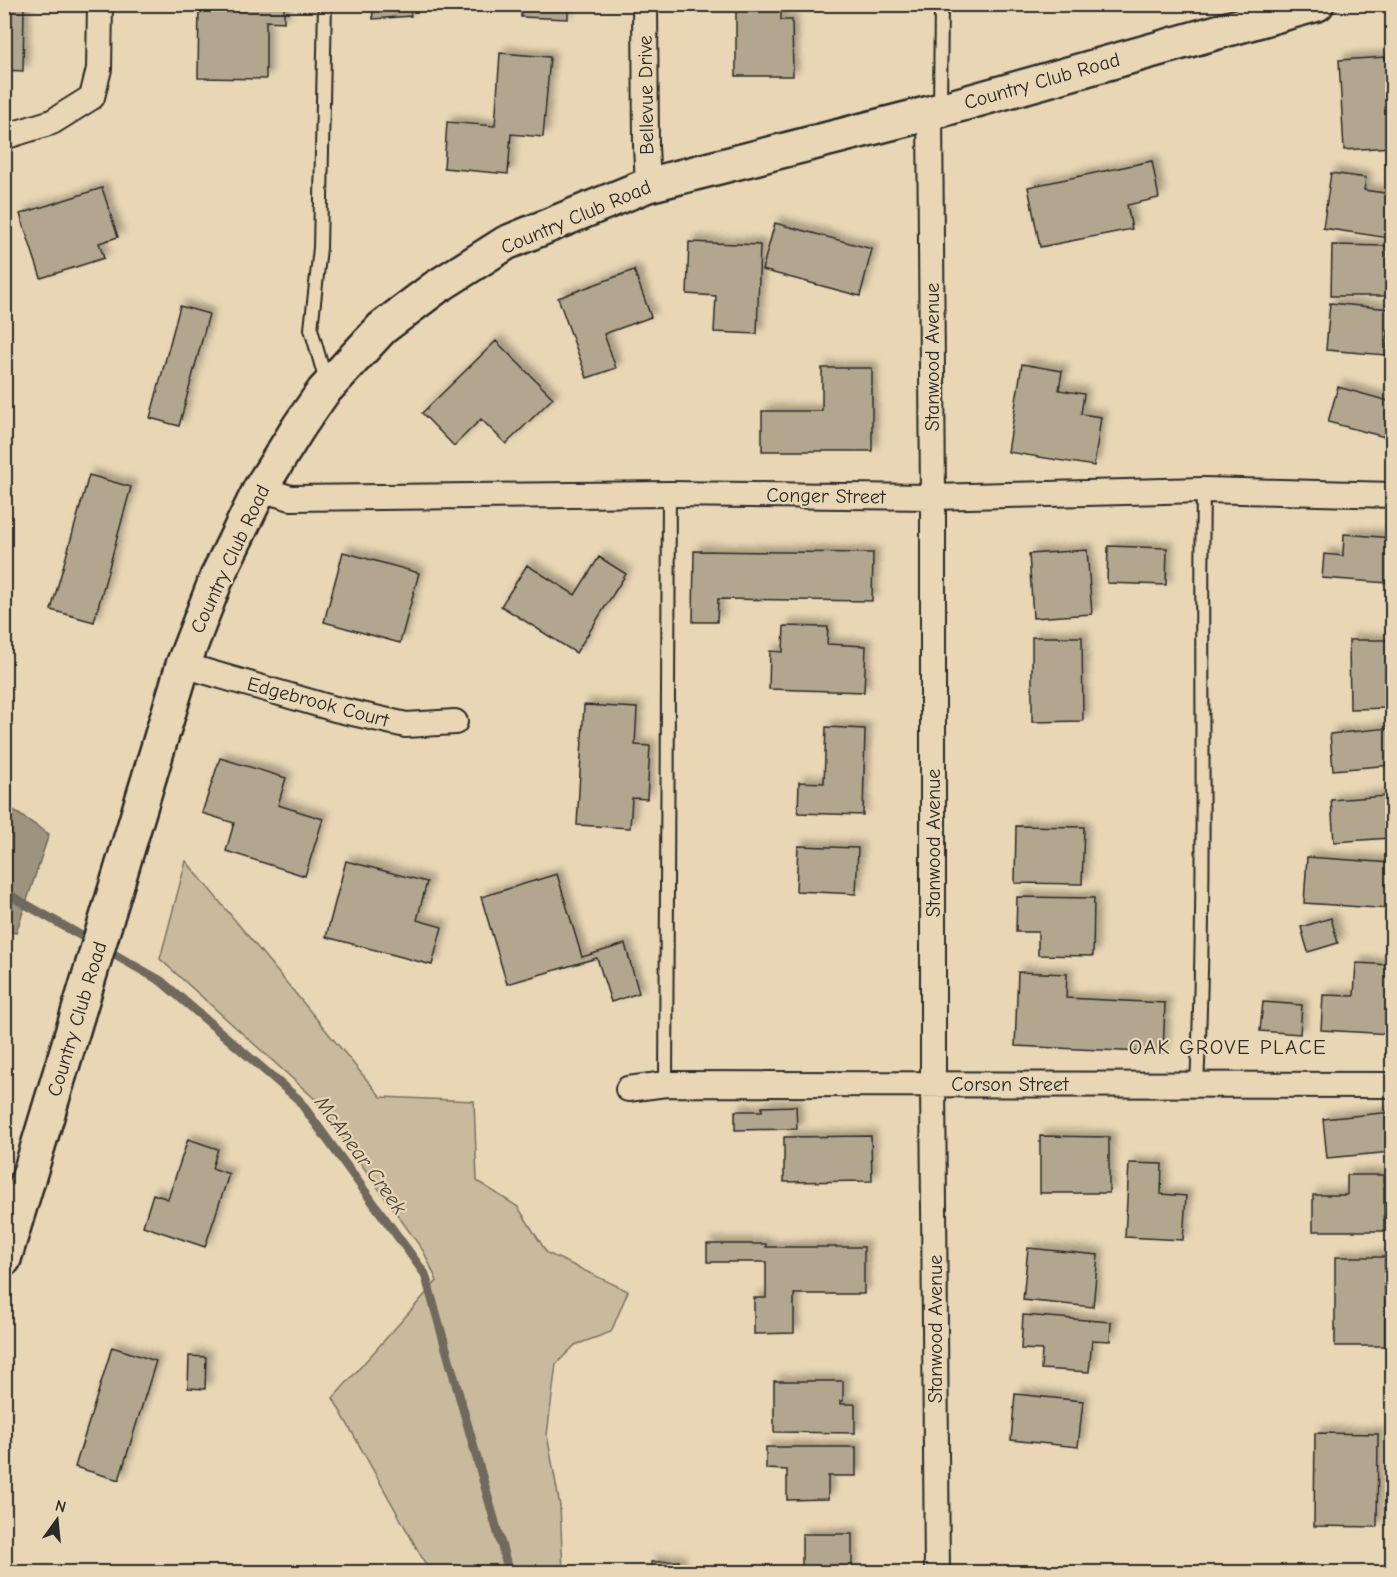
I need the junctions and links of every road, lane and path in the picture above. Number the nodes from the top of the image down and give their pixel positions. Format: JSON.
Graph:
{"nodes":[{"id":1,"x":100,"y":4,"type":"edge"},
{"id":2,"x":325,"y":4,"type":"edge"},
{"id":3,"x":645,"y":4,"type":"edge"},
{"id":4,"x":940,"y":4,"type":"edge"},
{"id":5,"x":1317,"y":4,"type":"edge"},
{"id":6,"x":1253,"y":13,"type":"edge"},
{"id":7,"x":935,"y":111,"type":"junction"},
{"id":8,"x":4,"y":137,"type":"edge"},
{"id":9,"x":648,"y":185,"type":"junction"},
{"id":10,"x":328,"y":388,"type":"junction"},
{"id":11,"x":260,"y":489,"type":"junction"},
{"id":12,"x":1203,"y":490,"type":"junction"},
{"id":13,"x":669,"y":494,"type":"junction"},
{"id":14,"x":1392,"y":495,"type":"edge"},
{"id":15,"x":933,"y":497,"type":"junction"},
{"id":16,"x":183,"y":665,"type":"junction"},
{"id":17,"x":455,"y":722,"type":"dead end"},
{"id":18,"x":666,"y":1084,"type":"junction"},
{"id":19,"x":933,"y":1084,"type":"junction"},
{"id":20,"x":1197,"y":1084,"type":"junction"},
{"id":21,"x":1392,"y":1085,"type":"edge"},
{"id":22,"x":628,"y":1089,"type":"dead end"},
{"id":23,"x":14,"y":1195,"type":"edge"},
{"id":24,"x":4,"y":1258,"type":"edge"},
{"id":25,"x":937,"y":1572,"type":"edge"}],
"edges":[{"from":1,"to":8,"type":"street"},
{"from":2,"to":10,"type":"lane"},
{"from":3,"to":9,"type":"street","name":"Bellevue Drive"},
{"from":4,"to":7,"type":"lane"},
{"from":5,"to":6,"type":"main road","name":"Country Club Road"},
{"from":6,"to":7,"type":"main road","name":"Country Club Road"},
{"from":7,"to":9,"type":"main road","name":"Country Club Road"},
{"from":7,"to":15,"type":"street","name":"Stanwood Avenue"},
{"from":9,"to":10,"type":"main road","name":"Country Club Road"},
{"from":10,"to":11,"type":"main road","name":"Country Club Road"},
{"from":11,"to":13,"type":"street","name":"Conger Street"},
{"from":11,"to":16,"type":"main road","name":"Country Club Road"},
{"from":12,"to":14,"type":"street","name":"Conger Street"},
{"from":12,"to":15,"type":"street","name":"Conger Street"},
{"from":12,"to":20,"type":"lane"},
{"from":13,"to":15,"type":"street","name":"Conger Street"},
{"from":13,"to":18,"type":"lane"},
{"from":15,"to":19,"type":"street","name":"Stanwood Avenue"},
{"from":16,"to":17,"type":"street","name":"Edgebrook Court"},
{"from":16,"to":23,"type":"main road","name":"Country Club Road"},
{"from":18,"to":19,"type":"street","name":"Corson Street"},
{"from":18,"to":22,"type":"street","name":"Corson Street"},
{"from":19,"to":20,"type":"street","name":"Corson Street"},
{"from":19,"to":25,"type":"street","name":"Stanwood Avenue"},
{"from":20,"to":21,"type":"street","name":"Corson Street"},
{"from":23,"to":24,"type":"main road","name":"Country Club Road"}]}
